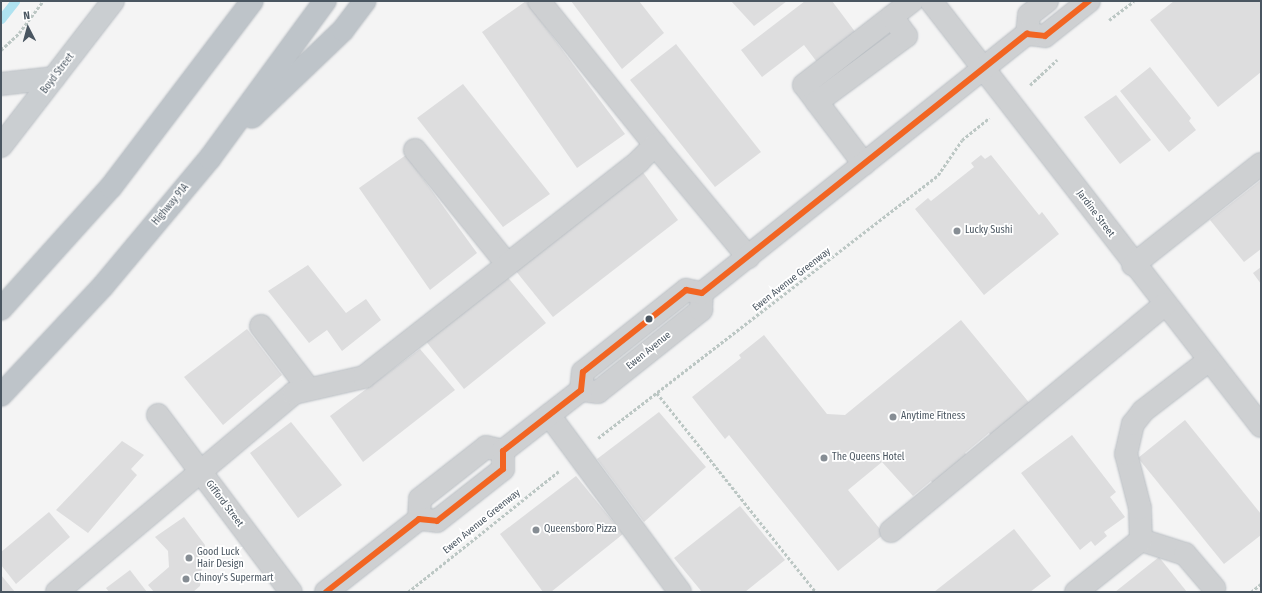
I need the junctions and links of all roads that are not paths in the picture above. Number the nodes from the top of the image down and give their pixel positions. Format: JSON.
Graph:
{"nodes":[{"id":1,"x":114,"y":1,"type":"edge"},
{"id":2,"x":252,"y":1,"type":"edge"},
{"id":3,"x":325,"y":1,"type":"edge"},
{"id":4,"x":365,"y":1,"type":"edge"},
{"id":5,"x":540,"y":1,"type":"edge"},
{"id":6,"x":912,"y":1,"type":"edge"},
{"id":7,"x":930,"y":1,"type":"edge"},
{"id":8,"x":1047,"y":1,"type":"edge"},
{"id":9,"x":1089,"y":1,"type":"edge"},
{"id":10,"x":1028,"y":34,"type":"junction"},
{"id":11,"x":985,"y":68,"type":"junction"},
{"id":12,"x":54,"y":78,"type":"junction"},
{"id":13,"x":1,"y":84,"type":"edge"},
{"id":14,"x":655,"y":145,"type":"junction"},
{"id":15,"x":1,"y":146,"type":"edge"},
{"id":16,"x":415,"y":150,"type":"dead end"},
{"id":17,"x":210,"y":158,"type":"junction"},
{"id":18,"x":864,"y":164,"type":"junction"},
{"id":19,"x":1261,"y":164,"type":"edge"},
{"id":20,"x":748,"y":257,"type":"junction"},
{"id":21,"x":507,"y":264,"type":"junction"},
{"id":22,"x":1133,"y":265,"type":"junction"},
{"id":23,"x":1165,"y":304,"type":"junction"},
{"id":24,"x":1,"y":309,"type":"edge"},
{"id":25,"x":261,"y":326,"type":"dead end"},
{"id":26,"x":1208,"y":361,"type":"junction"},
{"id":27,"x":308,"y":388,"type":"junction"},
{"id":28,"x":1,"y":395,"type":"edge"},
{"id":29,"x":158,"y":415,"type":"dead end"},
{"id":30,"x":549,"y":416,"type":"junction"},
{"id":31,"x":1261,"y":426,"type":"edge"},
{"id":32,"x":201,"y":472,"type":"junction"},
{"id":33,"x":891,"y":531,"type":"dead end"},
{"id":34,"x":1141,"y":540,"type":"junction"},
{"id":35,"x":1214,"y":588,"type":"dead end"},
{"id":36,"x":57,"y":592,"type":"edge"},
{"id":37,"x":291,"y":592,"type":"edge"},
{"id":38,"x":326,"y":592,"type":"edge"},
{"id":39,"x":680,"y":592,"type":"edge"},
{"id":40,"x":1076,"y":592,"type":"edge"}],
"edges":[{"from":1,"to":12,"type":"main road","name":"Boyd Street"},
{"from":2,"to":24,"type":"highway"},
{"from":3,"to":17,"type":"highway","name":"Highway 91A"},
{"from":4,"to":17,"type":"highway"},
{"from":5,"to":14,"type":"street"},
{"from":6,"to":18,"type":"street"},
{"from":7,"to":11,"type":"street","name":"Jardine Street"},
{"from":8,"to":10,"type":"street"},
{"from":9,"to":10,"type":"street"},
{"from":10,"to":11,"type":"street","name":"Ewen Avenue"},
{"from":11,"to":18,"type":"street","name":"Ewen Avenue"},
{"from":11,"to":22,"type":"street","name":"Jardine Street"},
{"from":12,"to":13,"type":"main road"},
{"from":12,"to":15,"type":"main road","name":"Boyd Street"},
{"from":14,"to":20,"type":"street"},
{"from":14,"to":21,"type":"street"},
{"from":16,"to":21,"type":"street"},
{"from":17,"to":28,"type":"highway","name":"Highway 91A"},
{"from":18,"to":20,"type":"street","name":"Ewen Avenue"},
{"from":19,"to":22,"type":"street"},
{"from":20,"to":30,"type":"street","name":"Ewen Avenue"},
{"from":21,"to":27,"type":"street"},
{"from":22,"to":23,"type":"street","name":"Jardine Street"},
{"from":23,"to":26,"type":"street","name":"Jardine Street"},
{"from":23,"to":33,"type":"street"},
{"from":25,"to":27,"type":"street"},
{"from":26,"to":31,"type":"street","name":"Jardine Street"},
{"from":26,"to":34,"type":"street"},
{"from":27,"to":32,"type":"street"},
{"from":29,"to":32,"type":"street","name":"Gifford Street"},
{"from":30,"to":38,"type":"street","name":"Ewen Avenue"},
{"from":30,"to":39,"type":"street"},
{"from":32,"to":36,"type":"street"},
{"from":32,"to":37,"type":"street","name":"Gifford Street"},
{"from":34,"to":35,"type":"street"},
{"from":34,"to":40,"type":"street"}]}
